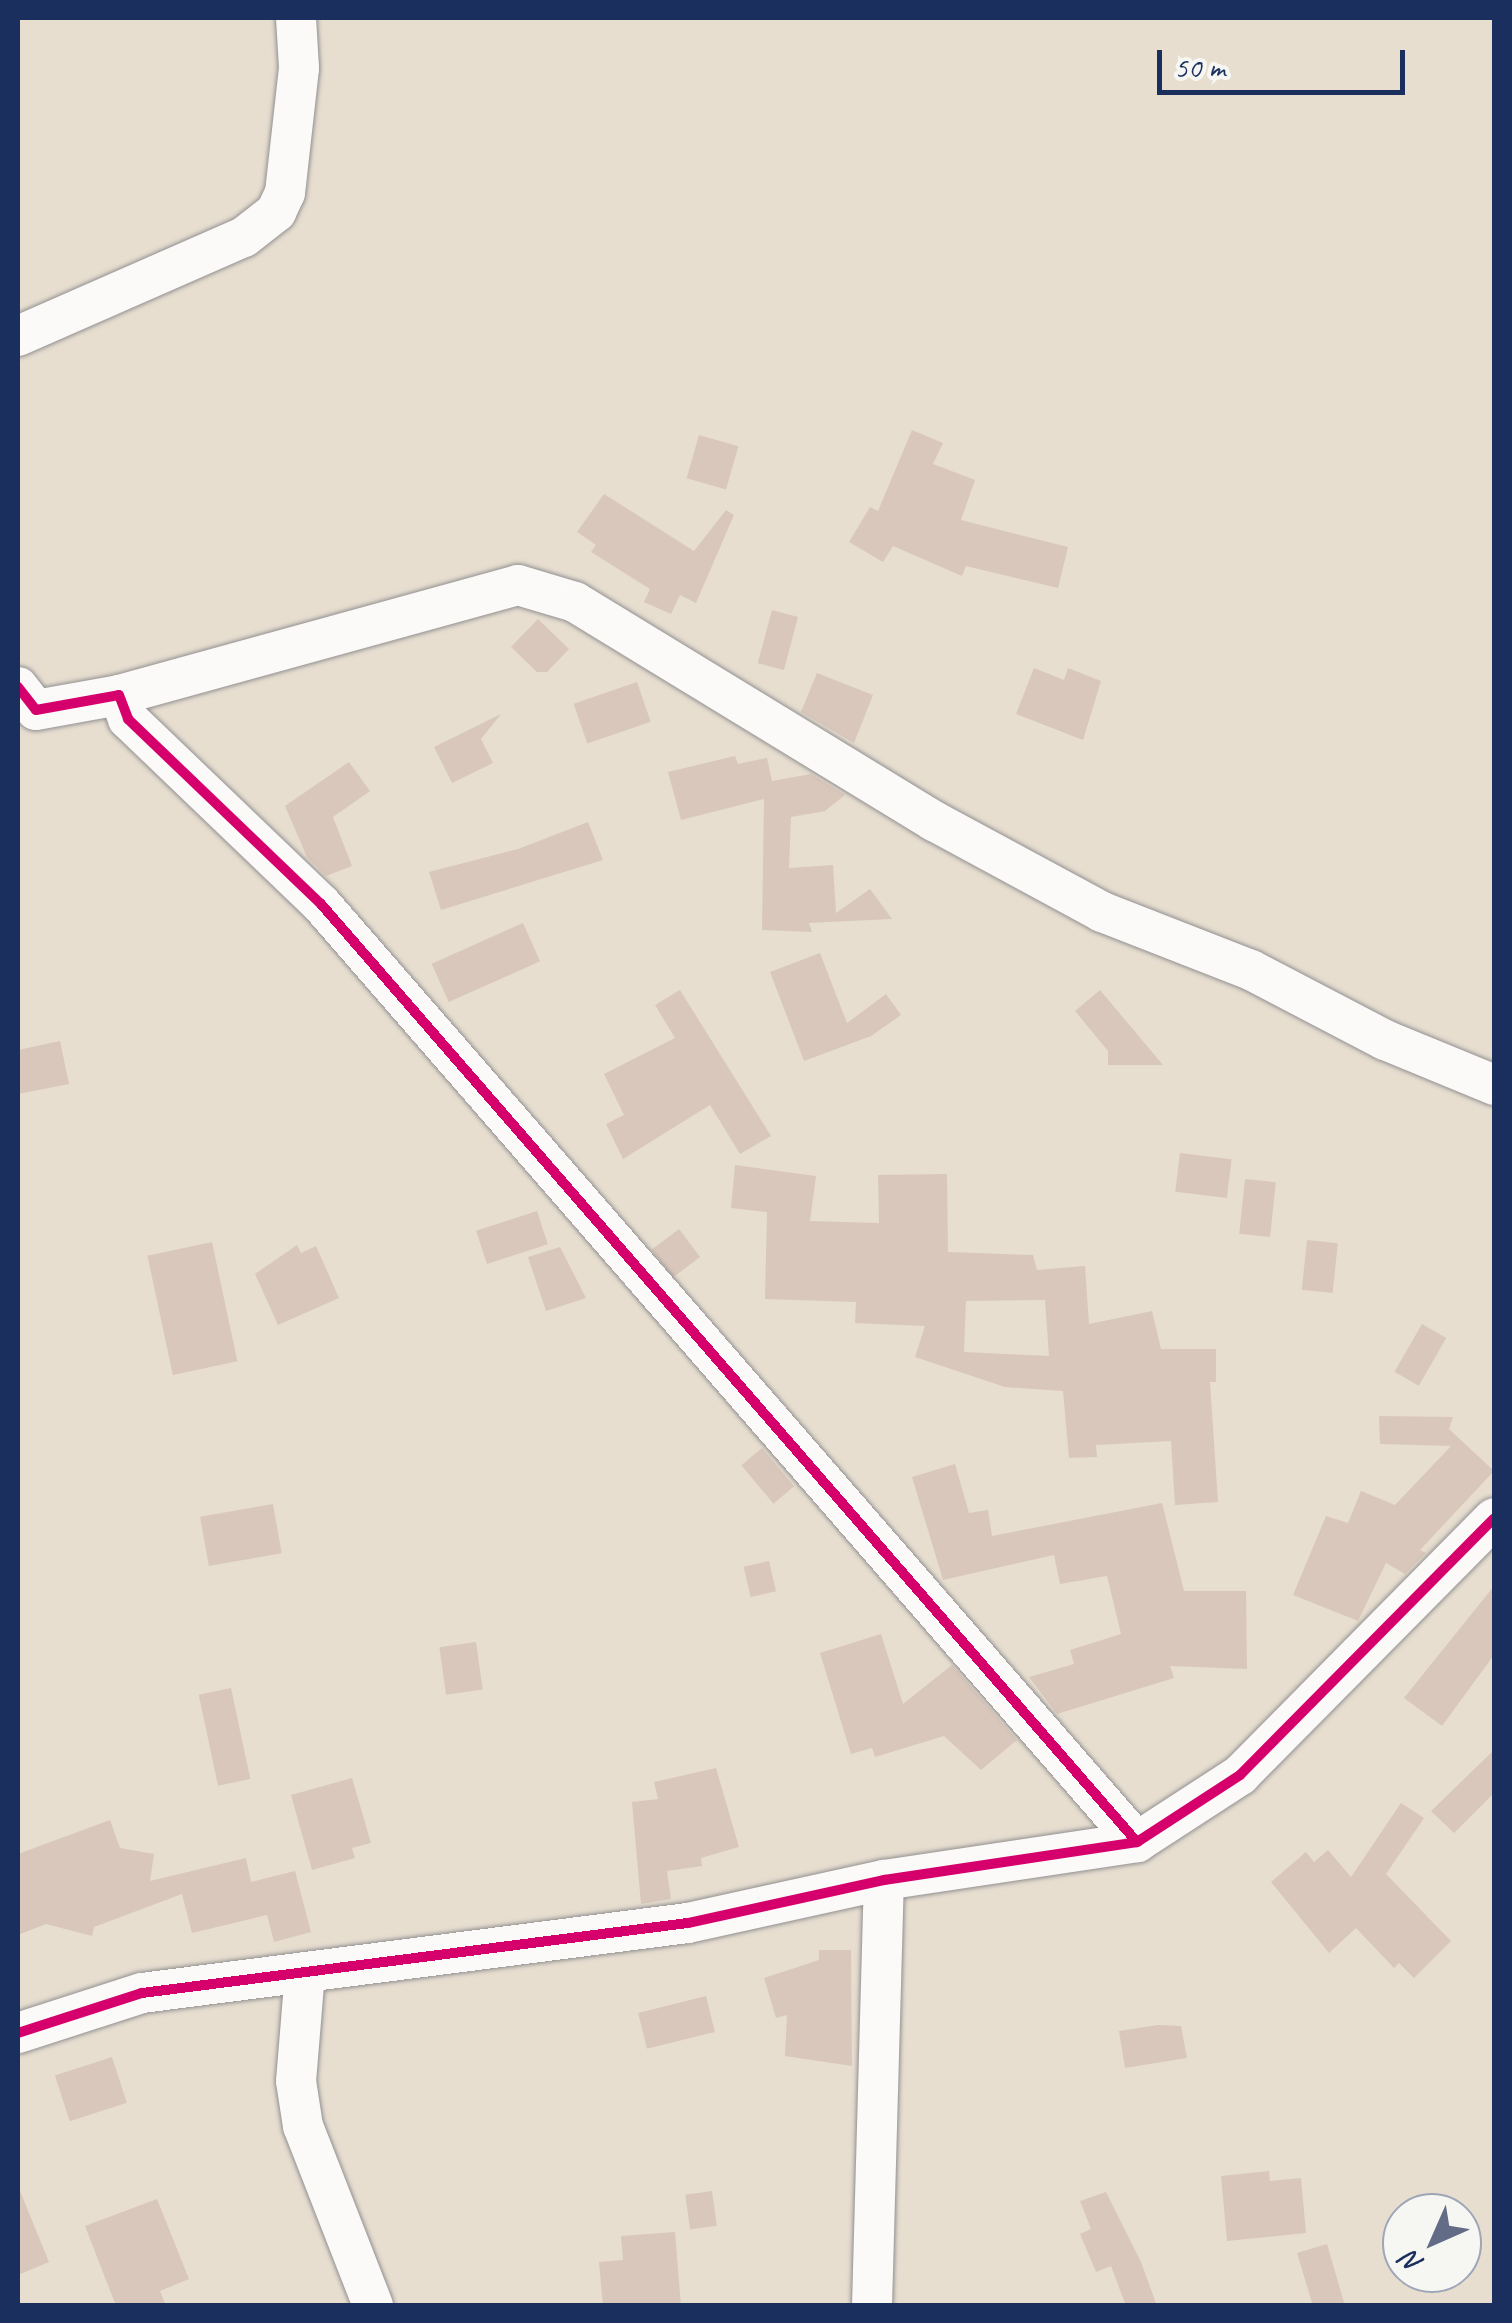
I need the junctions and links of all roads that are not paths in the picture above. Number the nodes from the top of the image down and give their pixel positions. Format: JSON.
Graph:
{"nodes":[{"id":1,"x":296,"y":18,"type":"edge"},
{"id":2,"x":18,"y":336,"type":"edge"},
{"id":3,"x":120,"y":695,"type":"junction"},
{"id":4,"x":24,"y":703,"type":"edge"},
{"id":5,"x":1494,"y":1085,"type":"edge"},
{"id":6,"x":1494,"y":1518,"type":"edge"},
{"id":7,"x":1137,"y":1842,"type":"junction"},
{"id":8,"x":884,"y":1880,"type":"junction"},
{"id":9,"x":304,"y":1972,"type":"junction"},
{"id":10,"x":18,"y":2032,"type":"edge"},
{"id":11,"x":373,"y":2306,"type":"edge"},
{"id":12,"x":872,"y":2306,"type":"edge"}],
"edges":[{"from":1,"to":2,"type":"street"},
{"from":3,"to":4,"type":"street"},
{"from":3,"to":5,"type":"street"},
{"from":3,"to":7,"type":"street"},
{"from":6,"to":7,"type":"street"},
{"from":7,"to":8,"type":"street"},
{"from":8,"to":9,"type":"street"},
{"from":8,"to":12,"type":"street"},
{"from":9,"to":10,"type":"street"},
{"from":9,"to":11,"type":"street"}]}
